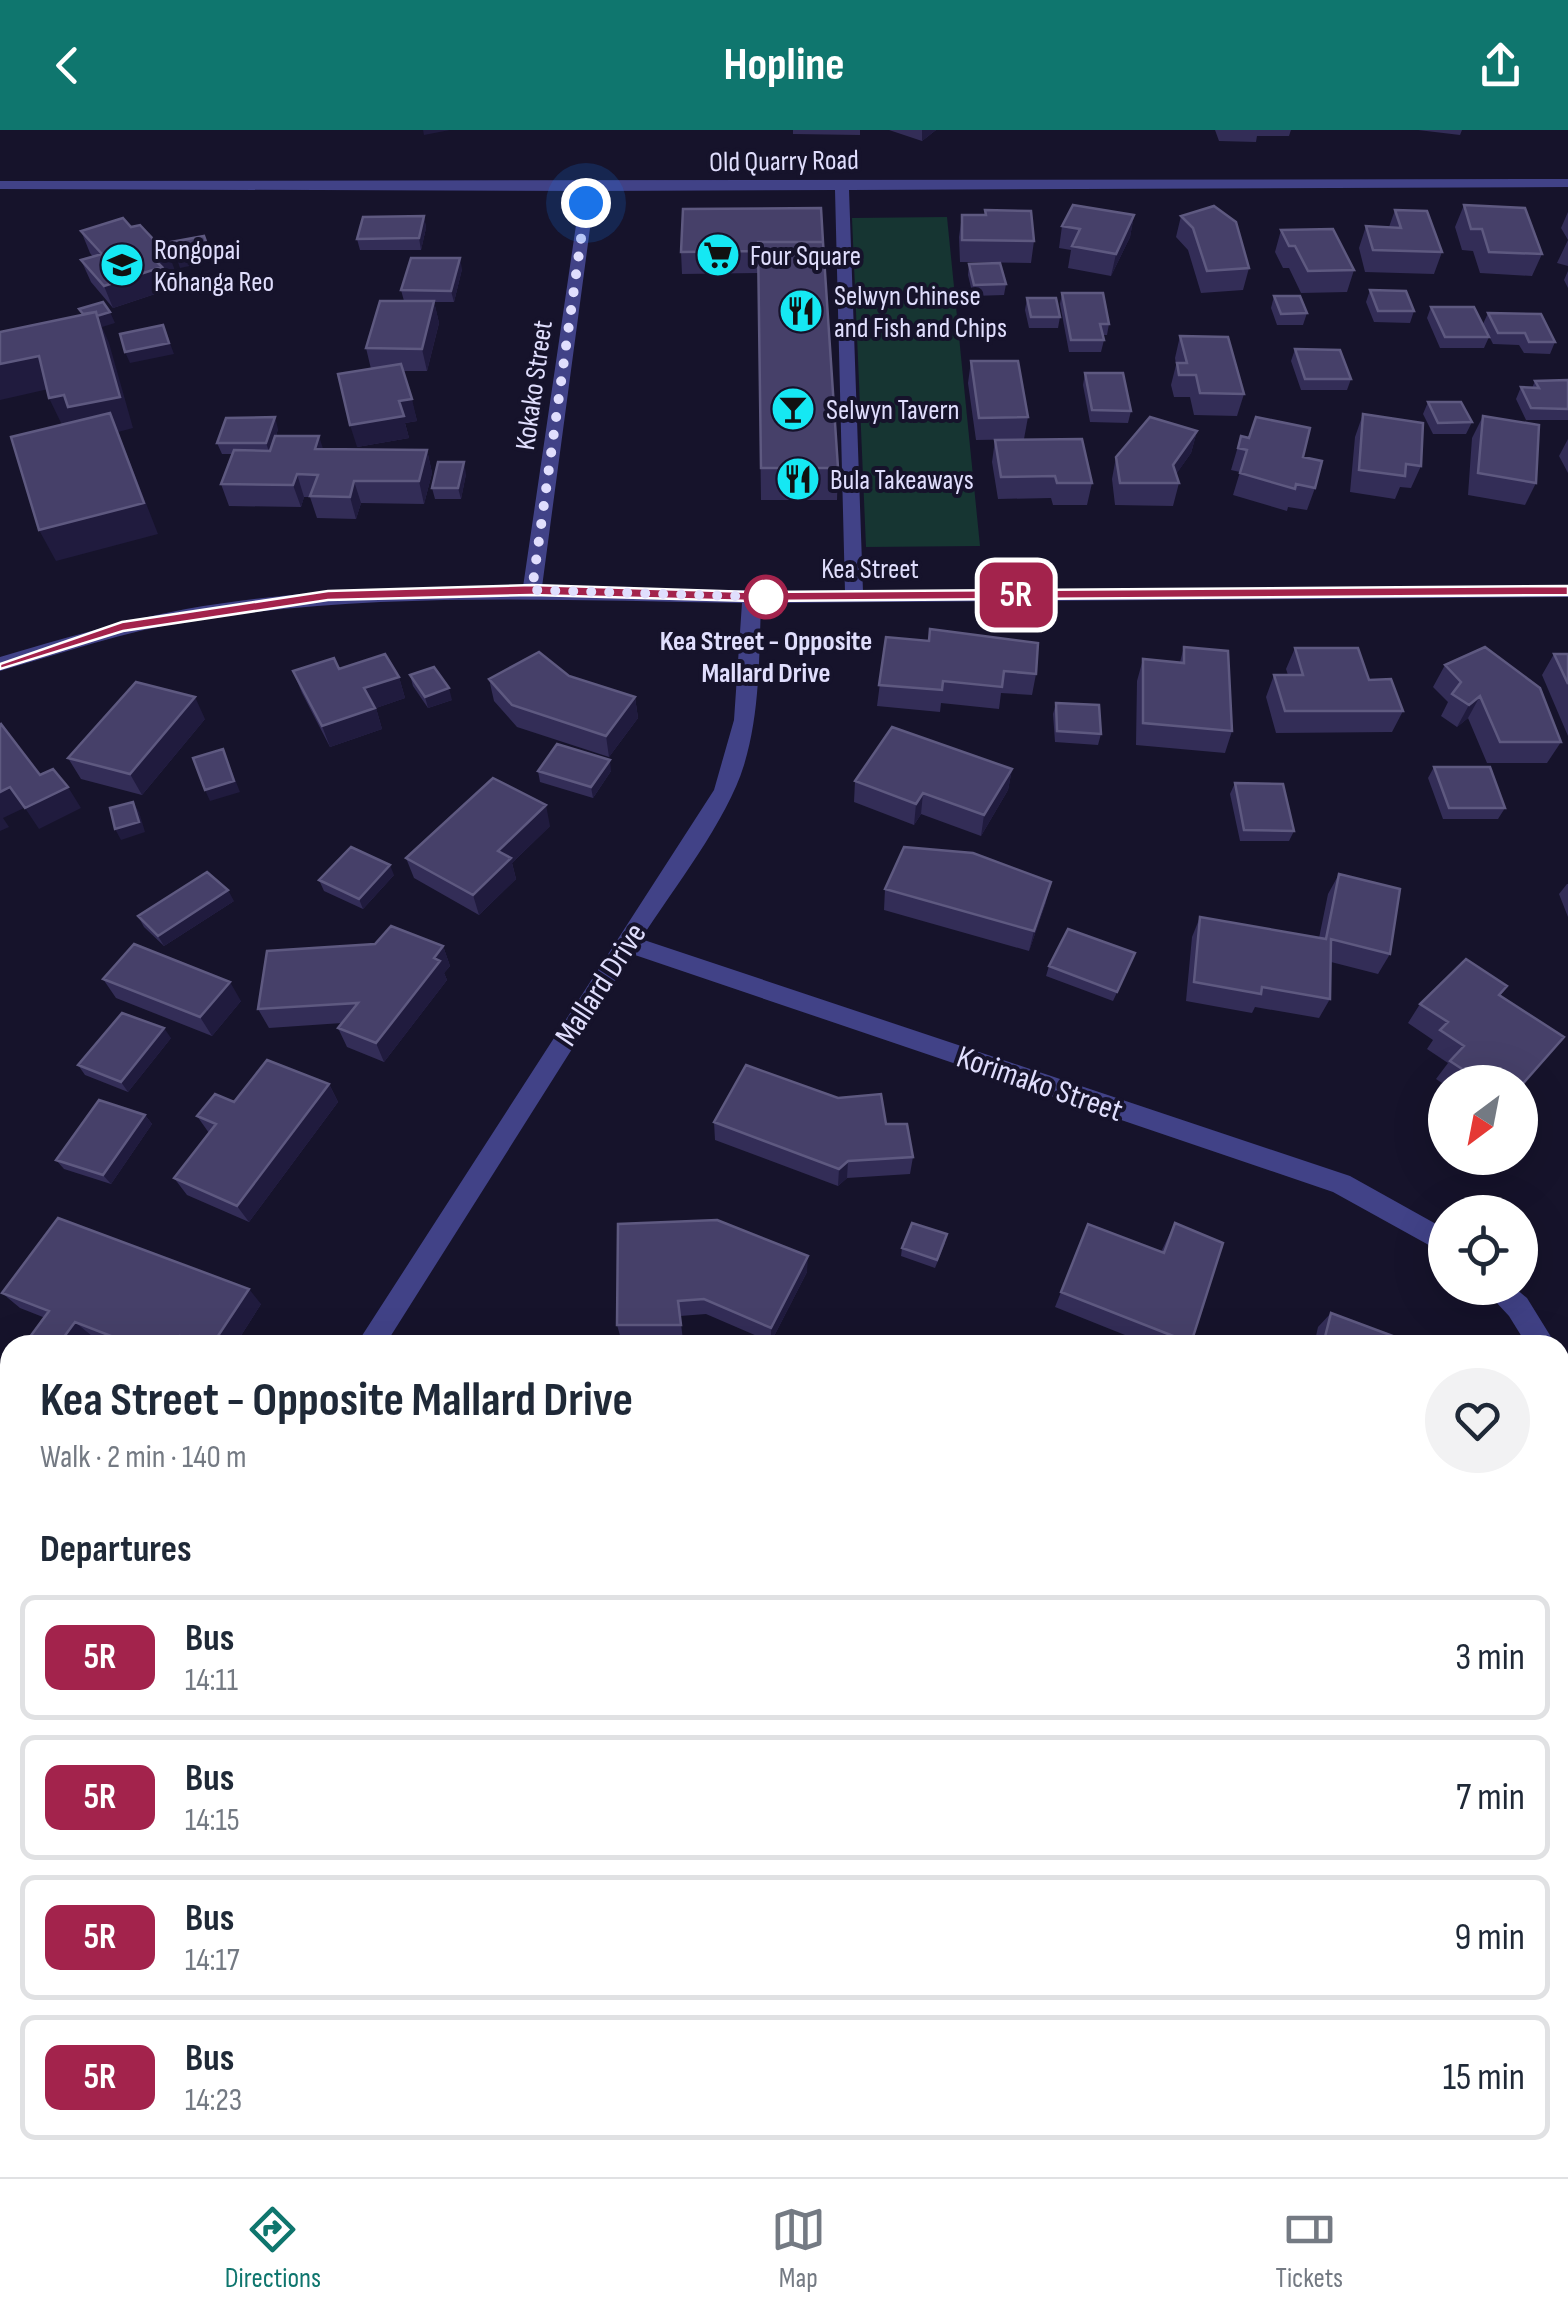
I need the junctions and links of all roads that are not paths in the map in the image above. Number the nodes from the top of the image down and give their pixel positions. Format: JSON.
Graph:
{"nodes":[{"id":1,"x":1568,"y":183,"type":"edge"},
{"id":2,"x":842,"y":184,"type":"junction"},
{"id":3,"x":0,"y":185,"type":"edge"},
{"id":4,"x":589,"y":187,"type":"junction"},
{"id":5,"x":532,"y":590,"type":"junction"},
{"id":6,"x":1568,"y":591,"type":"edge"},
{"id":7,"x":854,"y":596,"type":"junction"},
{"id":8,"x":752,"y":597,"type":"junction"},
{"id":9,"x":0,"y":664,"type":"edge"},
{"id":10,"x":626,"y":943,"type":"junction"},
{"id":11,"x":1428,"y":1233,"type":"edge"},
{"id":12,"x":1516,"y":1305,"type":"edge"},
{"id":13,"x":376,"y":1335,"type":"edge"},
{"id":14,"x":1536,"y":1335,"type":"edge"}],
"edges":[{"from":1,"to":2,"type":"street","name":"Old Quarry Road"},
{"from":2,"to":4,"type":"street","name":"Old Quarry Road"},
{"from":2,"to":7,"type":"street"},
{"from":3,"to":4,"type":"street","name":"Old Quarry Road"},
{"from":4,"to":5,"type":"street","name":"Kokako Street"},
{"from":5,"to":8,"type":"street","name":"Kea Street"},
{"from":5,"to":9,"type":"street","name":"Kea Street"},
{"from":6,"to":7,"type":"street","name":"Kea Street"},
{"from":7,"to":8,"type":"street","name":"Kea Street"},
{"from":8,"to":10,"type":"street","name":"Mallard Drive"},
{"from":10,"to":11,"type":"street","name":"Korimako Street"},
{"from":10,"to":13,"type":"street","name":"Mallard Drive"},
{"from":12,"to":14,"type":"street"}]}
